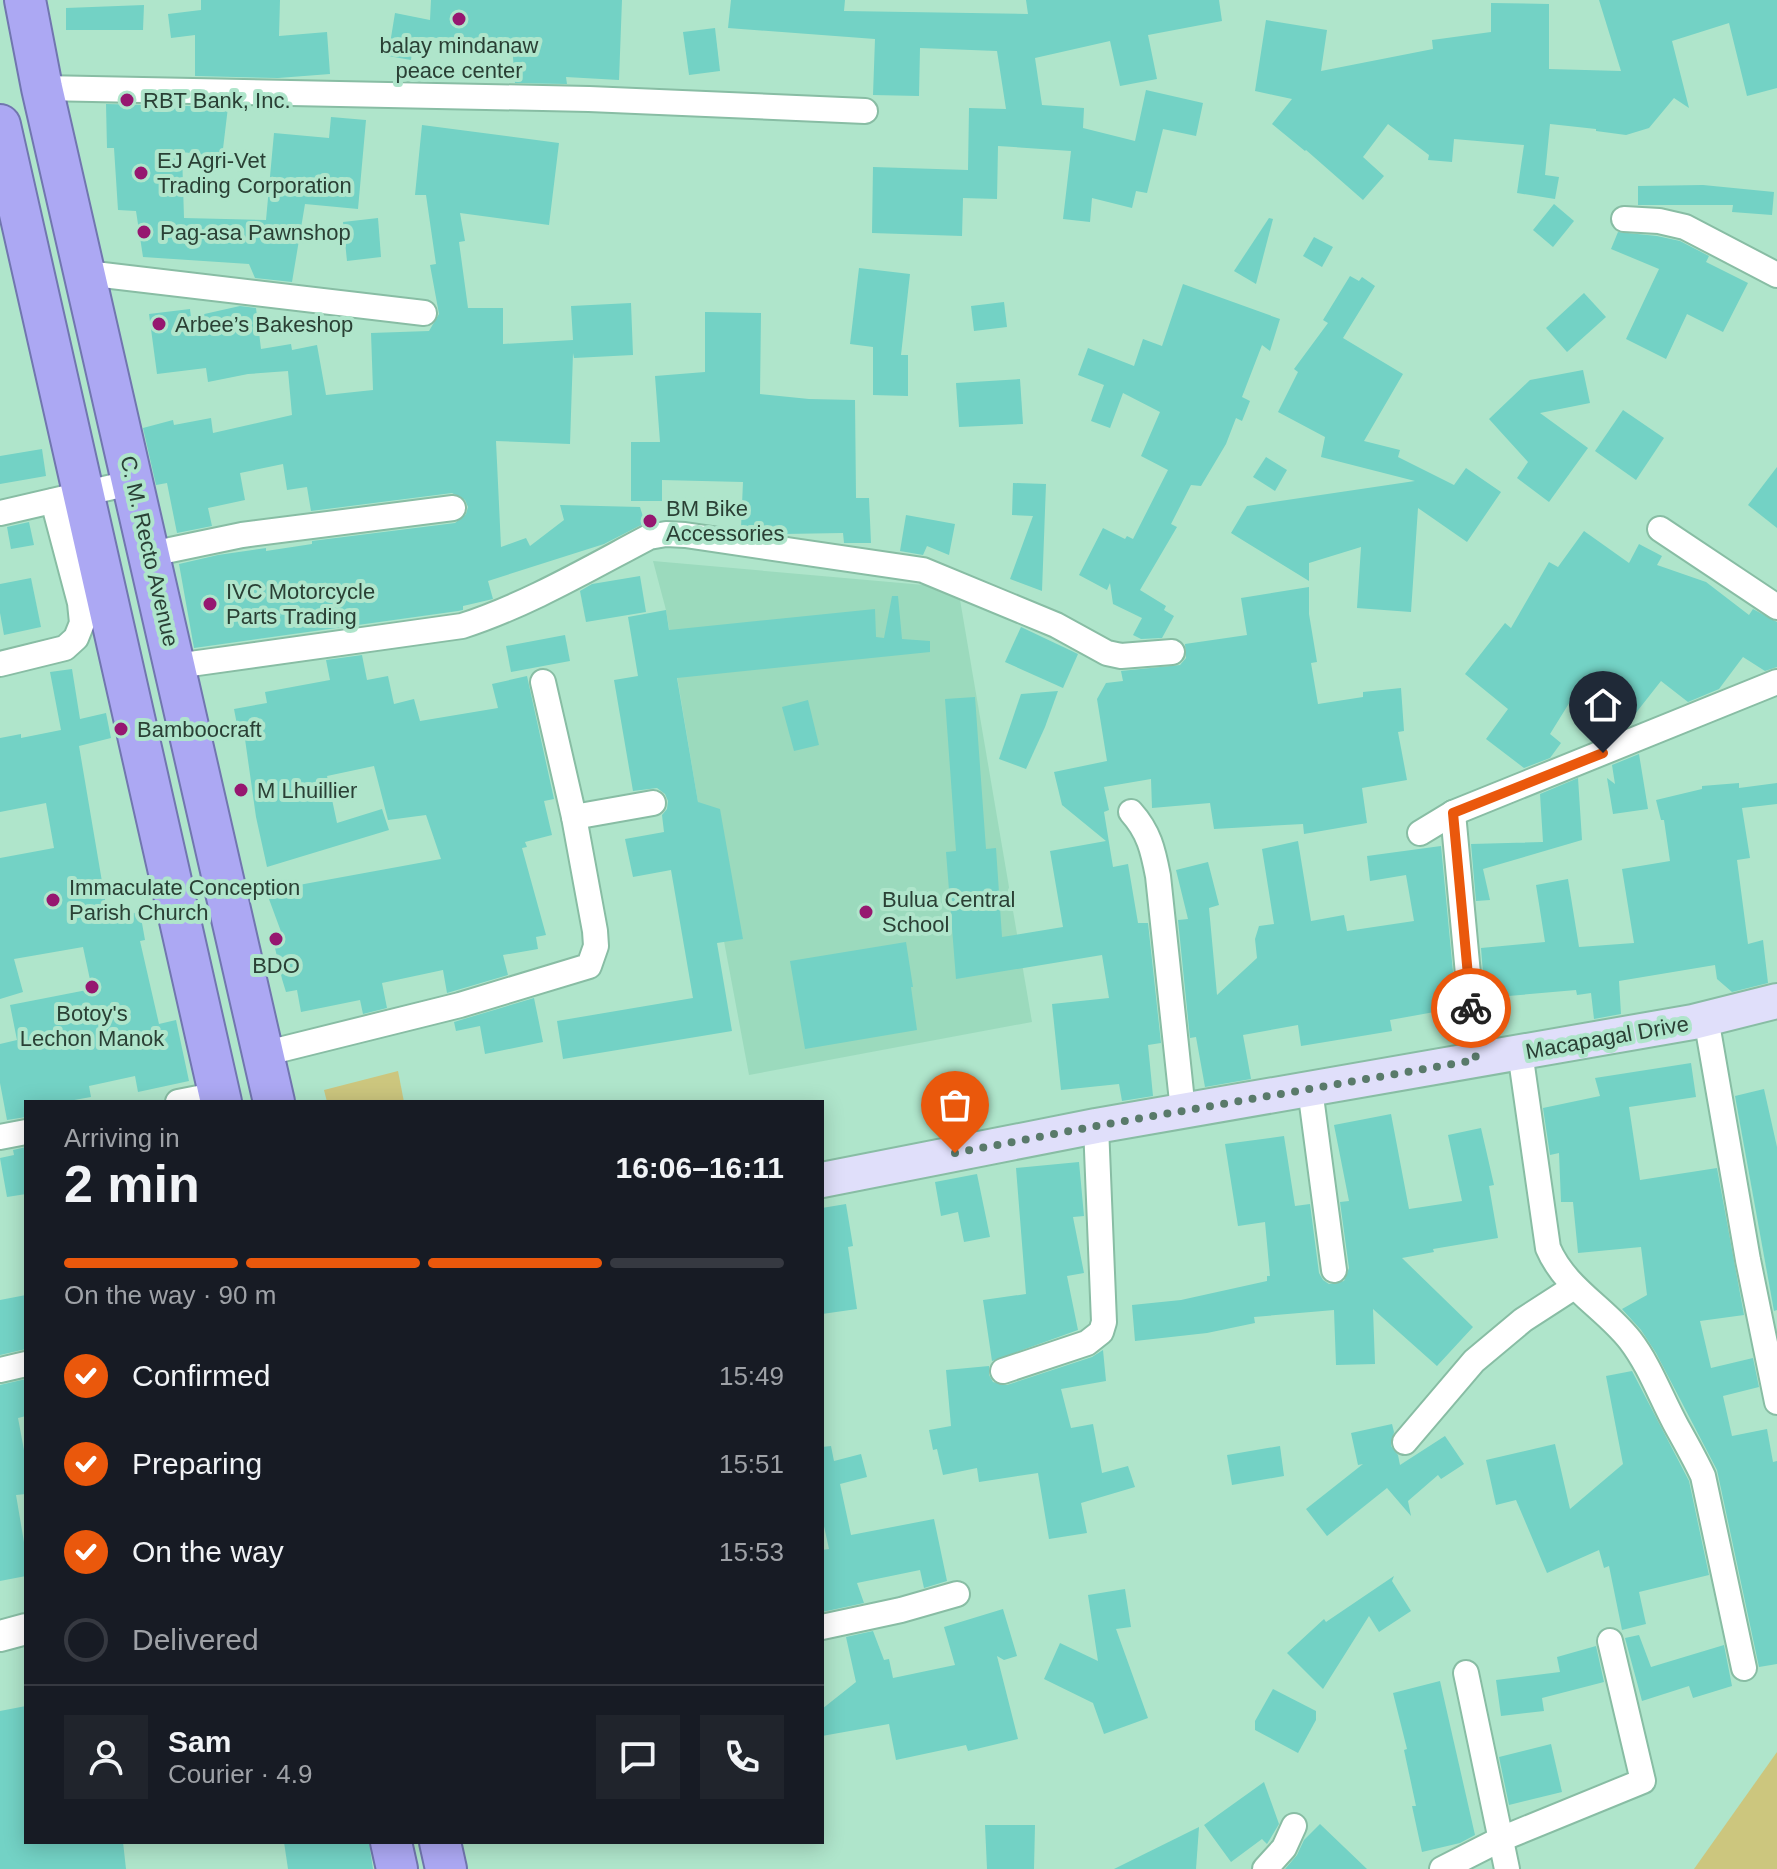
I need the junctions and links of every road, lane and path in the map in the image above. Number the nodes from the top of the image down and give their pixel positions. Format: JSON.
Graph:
{"nodes":[{"id":1,"x":25,"y":0,"type":"edge"},
{"id":2,"x":42,"y":88,"type":"junction"},
{"id":3,"x":865,"y":111,"type":"dead end"},
{"id":4,"x":0,"y":125,"type":"edge"},
{"id":5,"x":1624,"y":219,"type":"dead end"},
{"id":6,"x":86,"y":273,"type":"junction"},
{"id":7,"x":1777,"y":275,"type":"edge"},
{"id":8,"x":424,"y":313,"type":"dead end"},
{"id":9,"x":134,"y":482,"type":"junction"},
{"id":10,"x":69,"y":498,"type":"junction"},
{"id":11,"x":453,"y":508,"type":"dead end"},
{"id":12,"x":0,"y":513,"type":"edge"},
{"id":13,"x":1660,"y":529,"type":"dead end"},
{"id":14,"x":151,"y":554,"type":"junction"},
{"id":15,"x":1777,"y":607,"type":"edge"},
{"id":16,"x":1172,"y":652,"type":"dead end"},
{"id":17,"x":0,"y":664,"type":"edge"},
{"id":18,"x":180,"y":682,"type":"junction"},
{"id":19,"x":543,"y":682,"type":"dead end"},
{"id":20,"x":1777,"y":682,"type":"edge"},
{"id":21,"x":134,"y":710,"type":"junction"},
{"id":22,"x":653,"y":803,"type":"dead end"},
{"id":23,"x":1131,"y":812,"type":"dead end"},
{"id":24,"x":1453,"y":813,"type":"junction"},
{"id":25,"x":574,"y":817,"type":"junction"},
{"id":26,"x":1420,"y":833,"type":"dead end"},
{"id":27,"x":1777,"y":1001,"type":"edge"},
{"id":28,"x":1706,"y":1018,"type":"junction"},
{"id":29,"x":1520,"y":1052,"type":"junction"},
{"id":30,"x":263,"y":1054,"type":"junction"},
{"id":31,"x":1476,"y":1060,"type":"junction"},
{"id":32,"x":1310,"y":1089,"type":"junction"},
{"id":33,"x":220,"y":1098,"type":"edge"},
{"id":34,"x":199,"y":1100,"type":"edge"},
{"id":35,"x":274,"y":1100,"type":"edge"},
{"id":36,"x":1183,"y":1111,"type":"junction"},
{"id":37,"x":1096,"y":1126,"type":"junction"},
{"id":38,"x":24,"y":1132,"type":"edge"},
{"id":39,"x":0,"y":1137,"type":"edge"},
{"id":40,"x":824,"y":1180,"type":"edge"},
{"id":41,"x":1334,"y":1270,"type":"dead end"},
{"id":42,"x":1574,"y":1287,"type":"junction"},
{"id":43,"x":24,"y":1364,"type":"edge"},
{"id":44,"x":0,"y":1370,"type":"edge"},
{"id":45,"x":1003,"y":1371,"type":"dead end"},
{"id":46,"x":1777,"y":1402,"type":"edge"},
{"id":47,"x":1405,"y":1442,"type":"dead end"},
{"id":48,"x":957,"y":1594,"type":"dead end"},
{"id":49,"x":824,"y":1627,"type":"edge"},
{"id":50,"x":24,"y":1630,"type":"edge"},
{"id":51,"x":0,"y":1636,"type":"edge"},
{"id":52,"x":1610,"y":1641,"type":"dead end"},
{"id":53,"x":1744,"y":1668,"type":"dead end"},
{"id":54,"x":1466,"y":1673,"type":"dead end"},
{"id":55,"x":1294,"y":1826,"type":"dead end"},
{"id":56,"x":1501,"y":1839,"type":"junction"},
{"id":57,"x":391,"y":1844,"type":"edge"},
{"id":58,"x":440,"y":1844,"type":"edge"},
{"id":59,"x":397,"y":1869,"type":"edge"},
{"id":60,"x":446,"y":1869,"type":"edge"},
{"id":61,"x":1265,"y":1869,"type":"edge"},
{"id":62,"x":1442,"y":1869,"type":"edge"},
{"id":63,"x":1507,"y":1869,"type":"edge"}],
"edges":[{"from":1,"to":2,"type":"highway","name":"C. M. Recto Avenue"},
{"from":2,"to":3,"type":"street"},
{"from":2,"to":6,"type":"highway","name":"C. M. Recto Avenue"},
{"from":4,"to":10,"type":"highway"},
{"from":5,"to":7,"type":"street"},
{"from":6,"to":8,"type":"street"},
{"from":6,"to":9,"type":"highway","name":"C. M. Recto Avenue"},
{"from":9,"to":10,"type":"street"},
{"from":9,"to":14,"type":"highway","name":"C. M. Recto Avenue"},
{"from":10,"to":12,"type":"street"},
{"from":10,"to":17,"type":"street"},
{"from":10,"to":21,"type":"highway"},
{"from":11,"to":14,"type":"street"},
{"from":13,"to":15,"type":"street"},
{"from":14,"to":18,"type":"highway","name":"C. M. Recto Avenue"},
{"from":16,"to":18,"type":"street"},
{"from":18,"to":21,"type":"highway"},
{"from":18,"to":30,"type":"highway","name":"C. M. Recto Avenue"},
{"from":19,"to":25,"type":"street"},
{"from":20,"to":24,"type":"street"},
{"from":21,"to":33,"type":"highway"},
{"from":22,"to":25,"type":"street"},
{"from":23,"to":36,"type":"street"},
{"from":24,"to":26,"type":"street"},
{"from":24,"to":31,"type":"street"},
{"from":25,"to":30,"type":"street"},
{"from":27,"to":28,"type":"main road","name":"Macapagal Drive"},
{"from":28,"to":29,"type":"main road","name":"Macapagal Drive"},
{"from":28,"to":46,"type":"street"},
{"from":29,"to":31,"type":"main road","name":"Macapagal Drive"},
{"from":29,"to":42,"type":"street"},
{"from":30,"to":35,"type":"highway","name":"C. M. Recto Avenue"},
{"from":31,"to":32,"type":"main road","name":"Macapagal Drive"},
{"from":32,"to":36,"type":"main road","name":"Macapagal Drive"},
{"from":32,"to":41,"type":"street"},
{"from":33,"to":34,"type":"street"},
{"from":36,"to":37,"type":"main road","name":"Macapagal Drive"},
{"from":37,"to":40,"type":"main road","name":"Macapagal Drive"},
{"from":37,"to":45,"type":"street"},
{"from":38,"to":39,"type":"street"},
{"from":42,"to":47,"type":"street"},
{"from":42,"to":53,"type":"street"},
{"from":43,"to":44,"type":"street"},
{"from":48,"to":49,"type":"street"},
{"from":50,"to":51,"type":"street"},
{"from":52,"to":56,"type":"street"},
{"from":54,"to":56,"type":"street"},
{"from":55,"to":61,"type":"street"},
{"from":56,"to":62,"type":"street"},
{"from":56,"to":63,"type":"street"},
{"from":57,"to":59,"type":"highway"},
{"from":58,"to":60,"type":"highway"}]}
